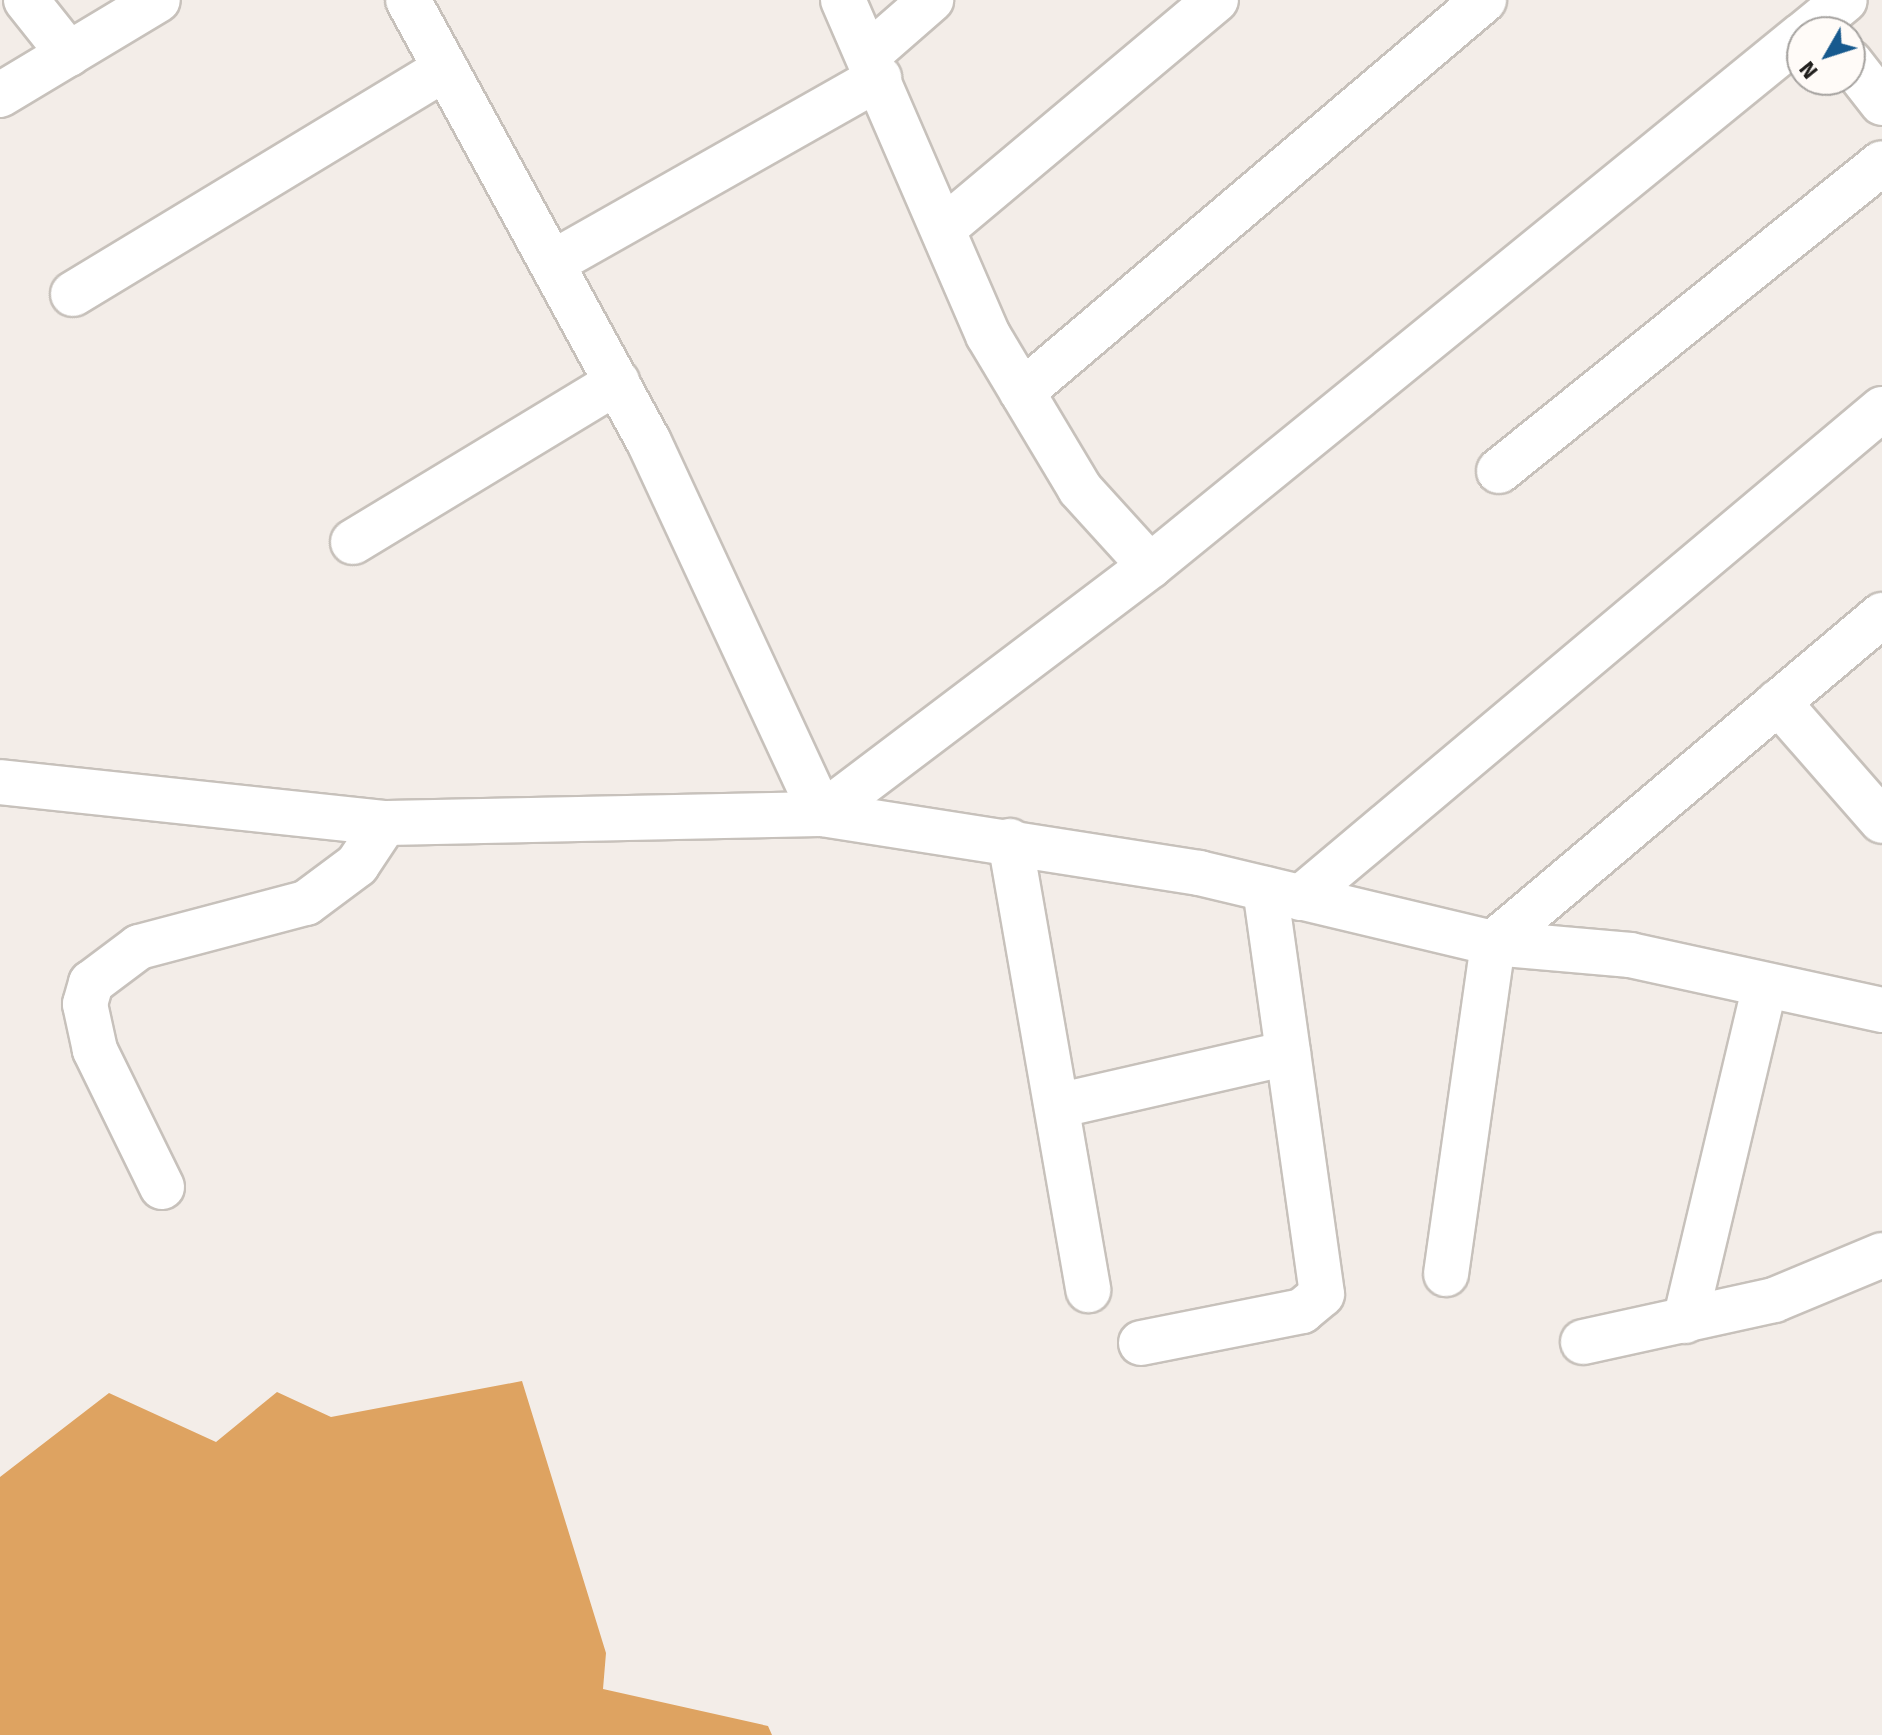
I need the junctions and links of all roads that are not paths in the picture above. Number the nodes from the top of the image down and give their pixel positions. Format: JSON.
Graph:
{"nodes":[{"id":1,"x":26,"y":0,"type":"edge"},
{"id":2,"x":158,"y":0,"type":"edge"},
{"id":3,"x":408,"y":0,"type":"edge"},
{"id":4,"x":843,"y":0,"type":"edge"},
{"id":5,"x":931,"y":0,"type":"edge"},
{"id":6,"x":1216,"y":0,"type":"edge"},
{"id":7,"x":1484,"y":0,"type":"edge"},
{"id":8,"x":1786,"y":51,"type":"edge"},
{"id":9,"x":69,"y":54,"type":"junction"},
{"id":10,"x":873,"y":67,"type":"junction"},
{"id":11,"x":445,"y":69,"type":"junction"},
{"id":12,"x":1866,"y":82,"type":"edge"},
{"id":13,"x":0,"y":95,"type":"edge"},
{"id":14,"x":1882,"y":103,"type":"edge"},
{"id":15,"x":1882,"y":163,"type":"edge"},
{"id":16,"x":944,"y":228,"type":"junction"},
{"id":17,"x":552,"y":263,"type":"junction"},
{"id":18,"x":73,"y":294,"type":"dead end"},
{"id":19,"x":617,"y":382,"type":"junction"},
{"id":20,"x":1022,"y":392,"type":"junction"},
{"id":21,"x":1882,"y":409,"type":"edge"},
{"id":22,"x":1499,"y":471,"type":"dead end"},
{"id":23,"x":353,"y":542,"type":"dead end"},
{"id":24,"x":1150,"y":566,"type":"junction"},
{"id":25,"x":1882,"y":615,"type":"edge"},
{"id":26,"x":1778,"y":702,"type":"junction"},
{"id":27,"x":0,"y":782,"type":"edge"},
{"id":28,"x":822,"y":814,"type":"junction"},
{"id":29,"x":1880,"y":814,"type":"edge"},
{"id":30,"x":385,"y":823,"type":"junction"},
{"id":31,"x":1010,"y":841,"type":"junction"},
{"id":32,"x":1283,"y":893,"type":"junction"},
{"id":33,"x":1493,"y":943,"type":"junction"},
{"id":34,"x":1764,"y":989,"type":"junction"},
{"id":35,"x":1882,"y":1010,"type":"edge"},
{"id":36,"x":1288,"y":1053,"type":"junction"},
{"id":37,"x":1057,"y":1106,"type":"junction"},
{"id":38,"x":162,"y":1187,"type":"dead end"},
{"id":39,"x":1882,"y":1255,"type":"edge"},
{"id":40,"x":1446,"y":1274,"type":"dead end"},
{"id":41,"x":1088,"y":1290,"type":"dead end"},
{"id":42,"x":1685,"y":1321,"type":"junction"},
{"id":43,"x":1583,"y":1342,"type":"dead end"},
{"id":44,"x":1141,"y":1343,"type":"dead end"}],
"edges":[{"from":1,"to":9,"type":"street"},
{"from":2,"to":9,"type":"street"},
{"from":3,"to":11,"type":"street"},
{"from":4,"to":10,"type":"street"},
{"from":5,"to":10,"type":"street"},
{"from":6,"to":16,"type":"street"},
{"from":7,"to":20,"type":"street"},
{"from":8,"to":24,"type":"street"},
{"from":9,"to":13,"type":"street"},
{"from":10,"to":16,"type":"street"},
{"from":10,"to":17,"type":"street"},
{"from":11,"to":17,"type":"street"},
{"from":11,"to":18,"type":"street"},
{"from":12,"to":14,"type":"street"},
{"from":15,"to":22,"type":"street"},
{"from":16,"to":20,"type":"street"},
{"from":17,"to":19,"type":"street"},
{"from":19,"to":23,"type":"street"},
{"from":19,"to":28,"type":"street"},
{"from":20,"to":24,"type":"street"},
{"from":21,"to":32,"type":"street"},
{"from":24,"to":28,"type":"street"},
{"from":25,"to":26,"type":"street"},
{"from":26,"to":29,"type":"street"},
{"from":26,"to":33,"type":"street"},
{"from":27,"to":30,"type":"street"},
{"from":28,"to":30,"type":"street"},
{"from":28,"to":31,"type":"street"},
{"from":30,"to":38,"type":"street"},
{"from":31,"to":32,"type":"street"},
{"from":31,"to":37,"type":"street"},
{"from":32,"to":33,"type":"street"},
{"from":32,"to":36,"type":"street"},
{"from":33,"to":34,"type":"street"},
{"from":33,"to":40,"type":"street"},
{"from":34,"to":35,"type":"street"},
{"from":34,"to":42,"type":"street"},
{"from":36,"to":37,"type":"street"},
{"from":36,"to":44,"type":"street"},
{"from":37,"to":41,"type":"street"},
{"from":39,"to":42,"type":"street"},
{"from":42,"to":43,"type":"street"}]}
